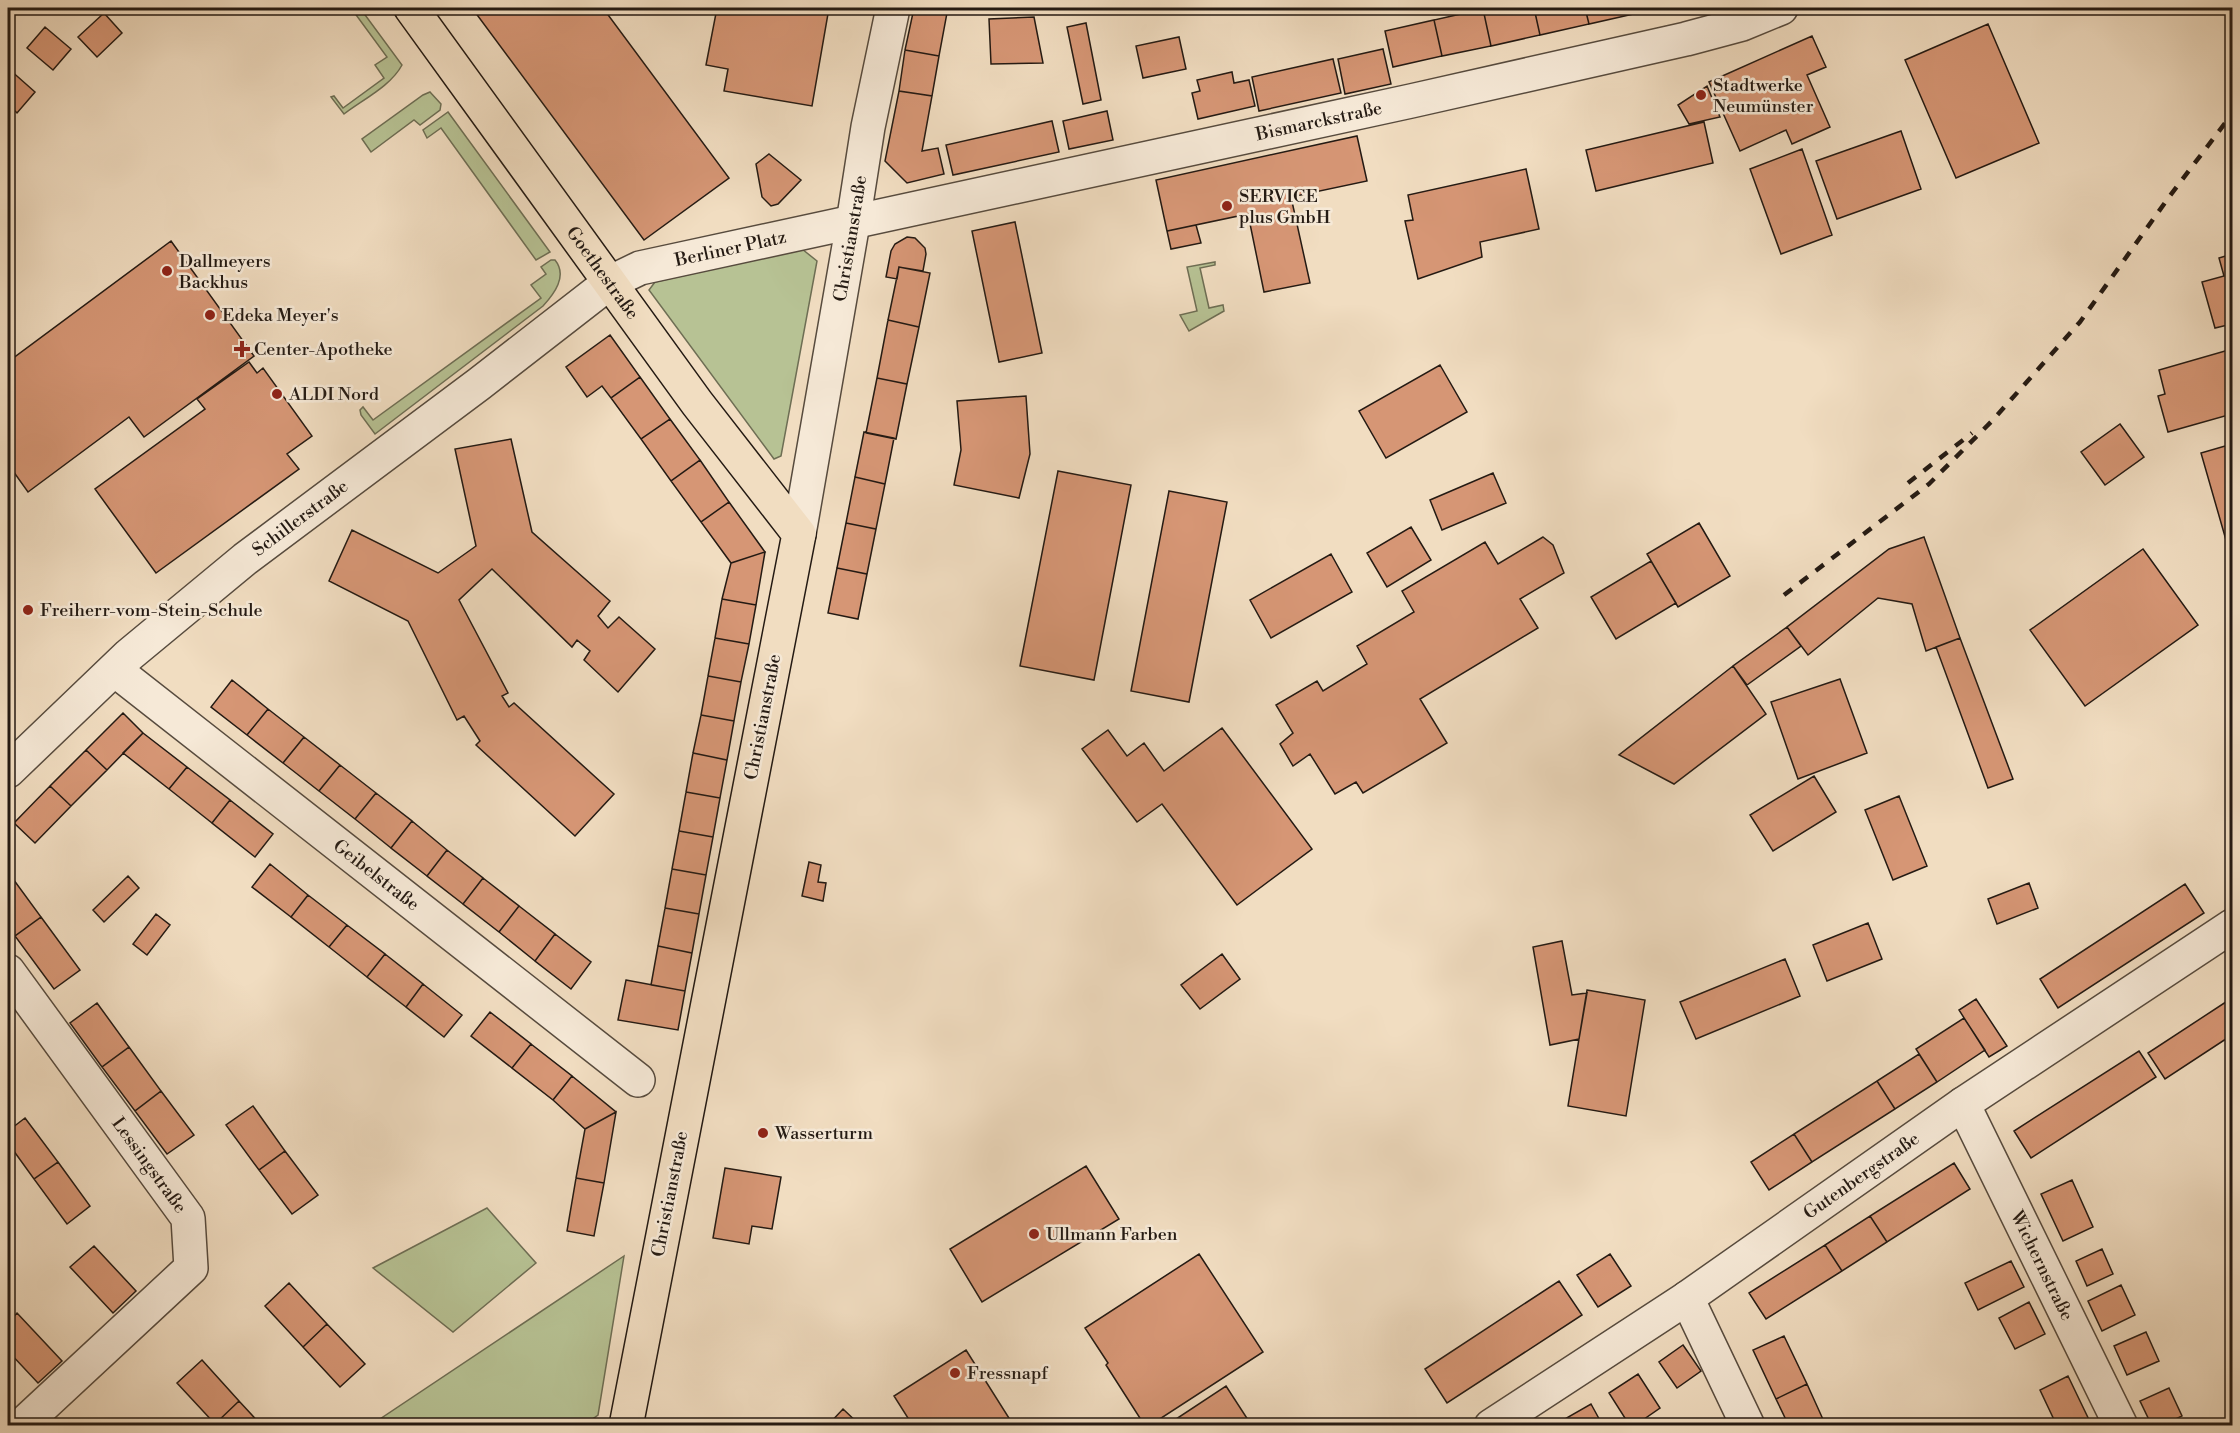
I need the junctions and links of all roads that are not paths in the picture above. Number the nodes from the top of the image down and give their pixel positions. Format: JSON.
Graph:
{"nodes":[{"id":1,"x":411,"y":8,"type":"edge"},
{"id":2,"x":893,"y":8,"type":"edge"},
{"id":3,"x":1781,"y":8,"type":"edge"},
{"id":4,"x":853,"y":223,"type":"junction"},
{"id":5,"x":609,"y":283,"type":"junction"},
{"id":6,"x":799,"y":534,"type":"junction"},
{"id":7,"x":115,"y":670,"type":"junction"},
{"id":8,"x":8,"y":771,"type":"edge"},
{"id":9,"x":2232,"y":926,"type":"edge"},
{"id":10,"x":8,"y":971,"type":"edge"},
{"id":11,"x":638,"y":1080,"type":"dead end"},
{"id":12,"x":1963,"y":1104,"type":"junction"},
{"id":13,"x":1687,"y":1298,"type":"junction"},
{"id":14,"x":21,"y":1425,"type":"edge"},
{"id":15,"x":626,"y":1425,"type":"edge"},
{"id":16,"x":1491,"y":1425,"type":"edge"},
{"id":17,"x":1748,"y":1425,"type":"edge"},
{"id":18,"x":2121,"y":1425,"type":"edge"}],
"edges":[{"from":1,"to":5,"type":"main road","name":"Goethestraße"},
{"from":2,"to":4,"type":"street","name":"Christianstraße"},
{"from":3,"to":4,"type":"street","name":"Bismarckstraße"},
{"from":4,"to":5,"type":"street","name":"Berliner Platz"},
{"from":4,"to":6,"type":"street","name":"Christianstraße"},
{"from":5,"to":6,"type":"main road","name":"Goethestraße"},
{"from":5,"to":7,"type":"street","name":"Schillerstraße"},
{"from":6,"to":15,"type":"main road","name":"Christianstraße"},
{"from":7,"to":8,"type":"street","name":"Schillerstraße"},
{"from":7,"to":11,"type":"street","name":"Geibelstraße"},
{"from":9,"to":12,"type":"street","name":"Gutenbergstraße"},
{"from":10,"to":14,"type":"street","name":"Lessingstraße"},
{"from":12,"to":13,"type":"street","name":"Gutenbergstraße"},
{"from":12,"to":18,"type":"street","name":"Wichernstraße"},
{"from":13,"to":16,"type":"street","name":"Gutenbergstraße"},
{"from":13,"to":17,"type":"street"}]}
